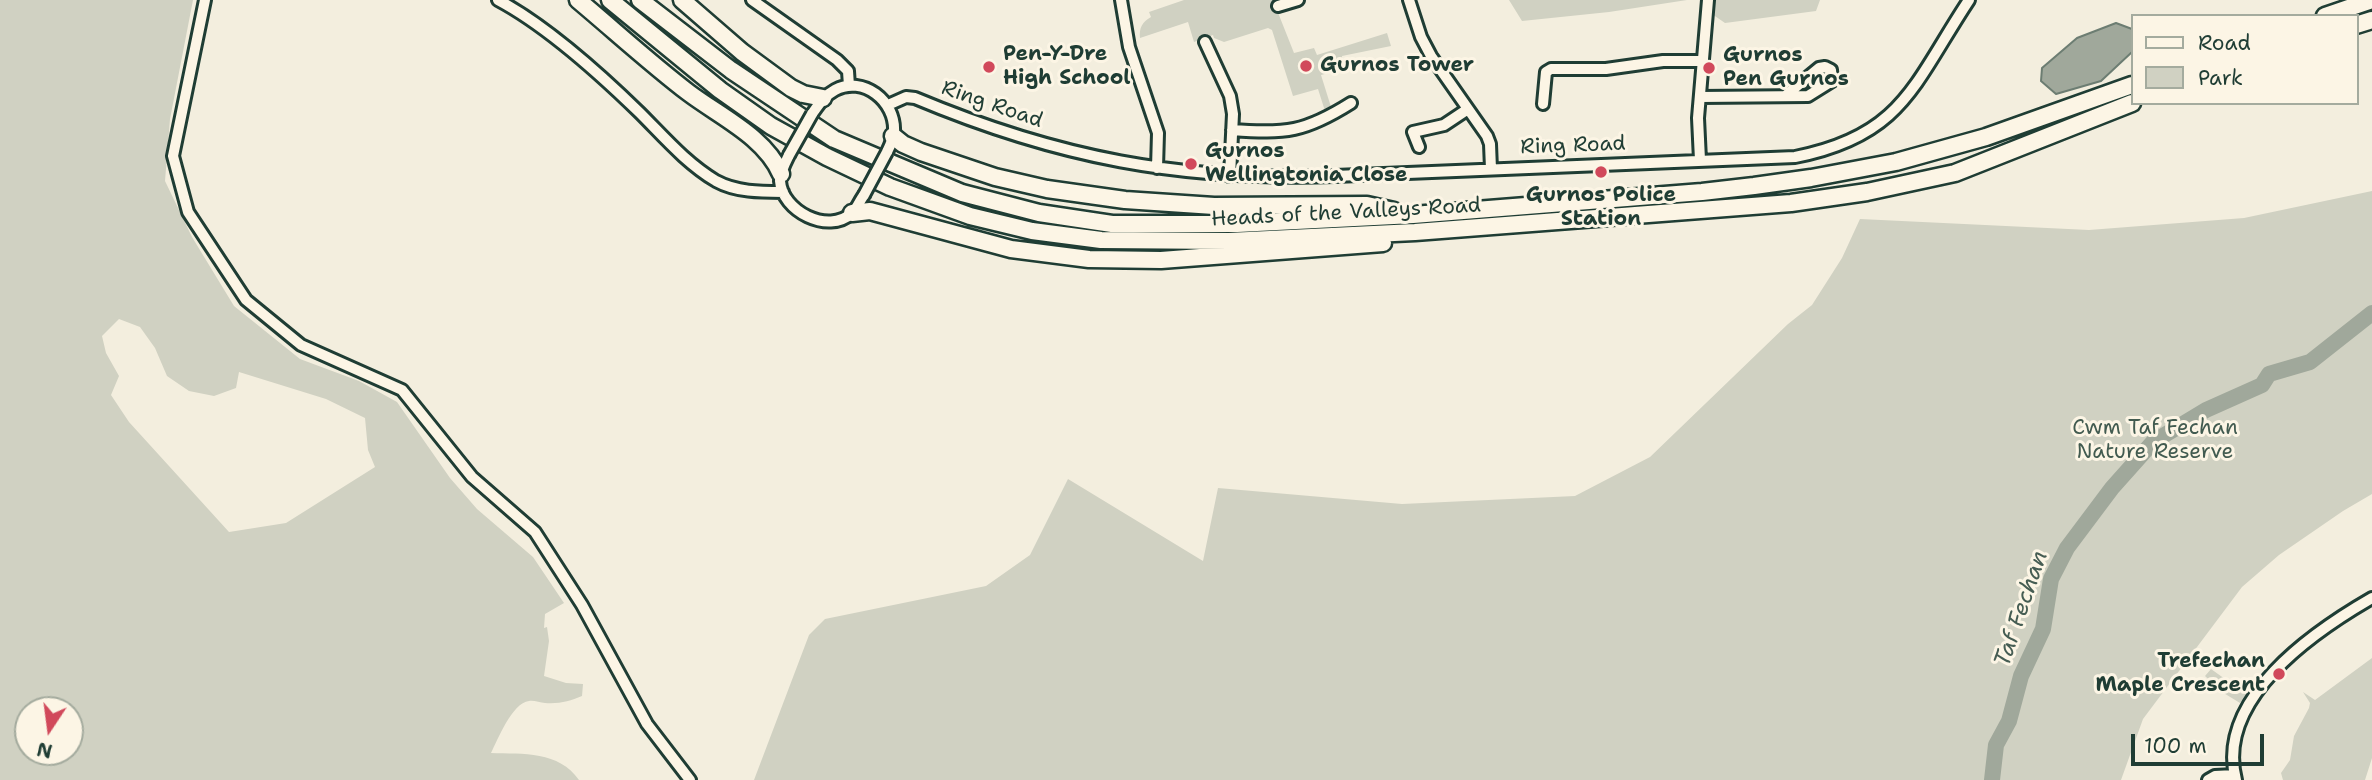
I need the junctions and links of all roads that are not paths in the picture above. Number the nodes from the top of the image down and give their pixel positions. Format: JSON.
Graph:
{"nodes":[{"id":1,"x":205,"y":0,"type":"edge"},
{"id":2,"x":498,"y":0,"type":"edge"},
{"id":3,"x":578,"y":0,"type":"edge"},
{"id":4,"x":610,"y":0,"type":"edge"},
{"id":5,"x":640,"y":0,"type":"edge"},
{"id":6,"x":682,"y":0,"type":"edge"},
{"id":7,"x":752,"y":0,"type":"edge"},
{"id":8,"x":1121,"y":0,"type":"edge"},
{"id":9,"x":1298,"y":0,"type":"edge"},
{"id":10,"x":1409,"y":0,"type":"edge"},
{"id":11,"x":1707,"y":0,"type":"edge"},
{"id":12,"x":2372,"y":0,"type":"edge"},
{"id":13,"x":1966,"y":1,"type":"edge"},
{"id":14,"x":1278,"y":6,"type":"dead end"},
{"id":15,"x":2331,"y":14,"type":"edge"},
{"id":16,"x":1205,"y":42,"type":"dead end"},
{"id":17,"x":1703,"y":61,"type":"junction"},
{"id":18,"x":849,"y":86,"type":"junction"},
{"id":19,"x":2130,"y":86,"type":"edge"},
{"id":20,"x":1785,"y":96,"type":"dead end"},
{"id":21,"x":1700,"y":97,"type":"junction"},
{"id":22,"x":823,"y":98,"type":"junction"},
{"id":23,"x":1352,"y":103,"type":"dead end"},
{"id":24,"x":1543,"y":104,"type":"dead end"},
{"id":25,"x":2130,"y":104,"type":"edge"},
{"id":26,"x":888,"y":105,"type":"junction"},
{"id":27,"x":1468,"y":109,"type":"junction"},
{"id":28,"x":1232,"y":130,"type":"junction"},
{"id":29,"x":893,"y":136,"type":"junction"},
{"id":30,"x":1419,"y":147,"type":"dead end"},
{"id":31,"x":1700,"y":160,"type":"junction"},
{"id":32,"x":1157,"y":168,"type":"junction"},
{"id":33,"x":1491,"y":169,"type":"junction"},
{"id":34,"x":781,"y":174,"type":"junction"},
{"id":35,"x":1230,"y":176,"type":"junction"},
{"id":36,"x":783,"y":192,"type":"junction"},
{"id":37,"x":852,"y":213,"type":"junction"},
{"id":38,"x":1414,"y":223,"type":"junction"},
{"id":39,"x":2372,"y":598,"type":"edge"},
{"id":40,"x":2235,"y":777,"type":"edge"},
{"id":41,"x":690,"y":780,"type":"edge"},
{"id":42,"x":2208,"y":780,"type":"edge"}],
"edges":[{"from":1,"to":41,"type":"street"},
{"from":2,"to":36,"type":"street"},
{"from":3,"to":34,"type":"highway"},
{"from":4,"to":38,"type":"highway","name":"Heads of the Valleys Road"},
{"from":5,"to":38,"type":"highway","name":"Heads of the Valleys Road"},
{"from":6,"to":22,"type":"highway"},
{"from":7,"to":18,"type":"street"},
{"from":8,"to":32,"type":"street"},
{"from":9,"to":14,"type":"street"},
{"from":10,"to":27,"type":"street"},
{"from":11,"to":17,"type":"street"},
{"from":12,"to":15,"type":"highway"},
{"from":13,"to":31,"type":"street","name":"Ring Road"},
{"from":16,"to":28,"type":"street"},
{"from":17,"to":21,"type":"street"},
{"from":17,"to":24,"type":"street"},
{"from":18,"to":22,"type":"street"},
{"from":18,"to":26,"type":"street"},
{"from":19,"to":38,"type":"highway","name":"Heads of the Valleys Road"},
{"from":20,"to":21,"type":"street"},
{"from":21,"to":31,"type":"street"},
{"from":22,"to":34,"type":"street","bridge":true},
{"from":23,"to":28,"type":"street"},
{"from":25,"to":38,"type":"highway","name":"Heads of the Valleys Road"},
{"from":26,"to":29,"type":"street"},
{"from":26,"to":32,"type":"street","name":"Ring Road"},
{"from":27,"to":30,"type":"street"},
{"from":27,"to":33,"type":"street"},
{"from":28,"to":35,"type":"street"},
{"from":29,"to":37,"type":"street","bridge":true},
{"from":29,"to":38,"type":"highway"},
{"from":31,"to":33,"type":"street","name":"Ring Road"},
{"from":32,"to":35,"type":"street","name":"Ring Road"},
{"from":33,"to":35,"type":"street","name":"Ring Road"},
{"from":34,"to":36,"type":"street"},
{"from":36,"to":37,"type":"street"},
{"from":37,"to":38,"type":"highway"},
{"from":39,"to":40,"type":"street"},
{"from":40,"to":42,"type":"street"}]}
